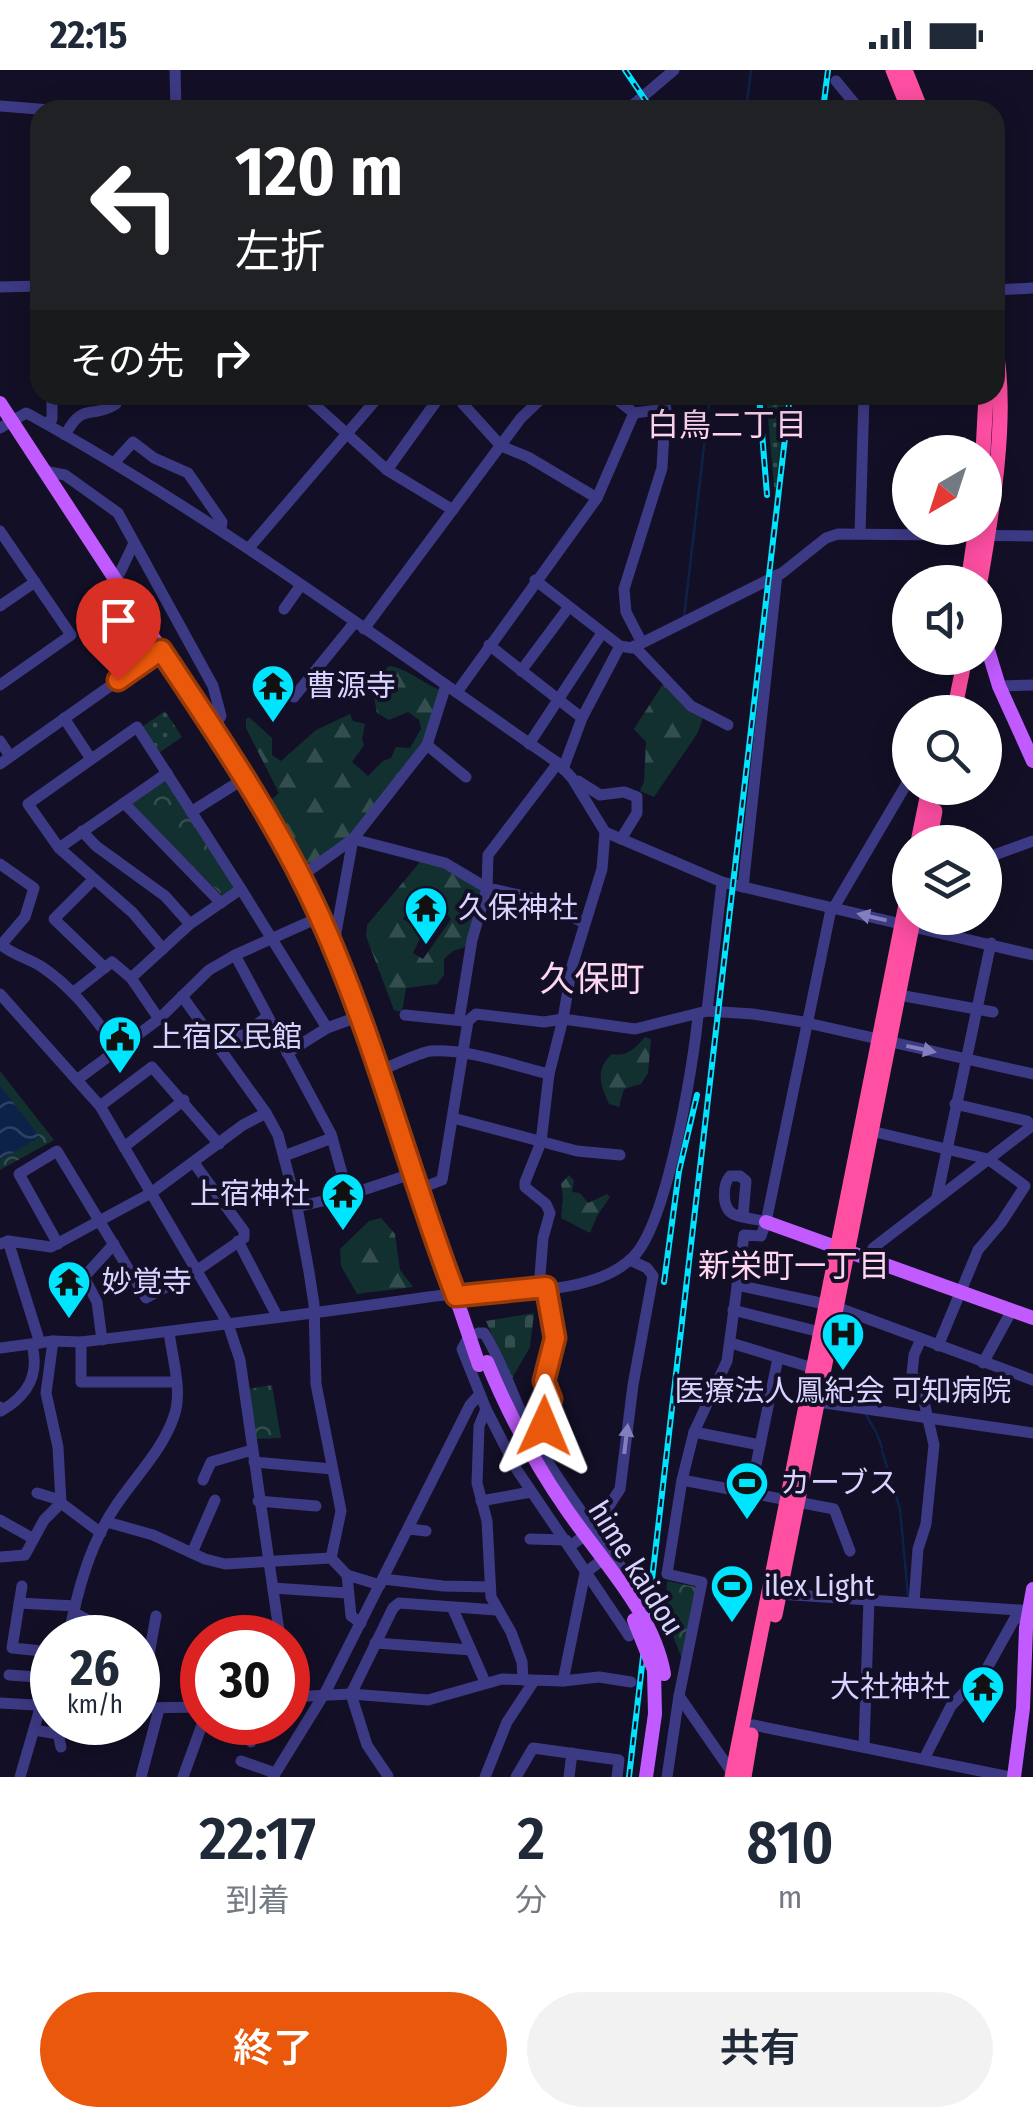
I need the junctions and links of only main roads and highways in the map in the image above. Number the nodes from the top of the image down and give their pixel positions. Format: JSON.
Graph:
{"nodes":[{"id":1,"x":893,"y":70,"type":"edge"},
{"id":2,"x":905,"y":70,"type":"edge"},
{"id":3,"x":905,"y":100,"type":"edge"},
{"id":4,"x":917,"y":100,"type":"edge"},
{"id":5,"x":0,"y":403,"type":"edge"},
{"id":6,"x":985,"y":405,"type":"edge"},
{"id":7,"x":999,"y":405,"type":"edge"},
{"id":8,"x":6,"y":425,"type":"edge"},
{"id":9,"x":984,"y":435,"type":"edge"},
{"id":10,"x":995,"y":435,"type":"edge"},
{"id":11,"x":996,"y":675,"type":"edge"},
{"id":12,"x":1033,"y":762,"type":"edge"},
{"id":13,"x":907,"y":935,"type":"edge"},
{"id":14,"x":908,"y":935,"type":"edge"},
{"id":15,"x":884,"y":1041,"type":"junction"},
{"id":16,"x":766,"y":1222,"type":"road end"},
{"id":17,"x":841,"y":1249,"type":"junction"},
{"id":18,"x":830,"y":1306,"type":"junction"},
{"id":19,"x":1033,"y":1318,"type":"edge"},
{"id":20,"x":483,"y":1364,"type":"junction"},
{"id":21,"x":793,"y":1501,"type":"junction"},
{"id":22,"x":1033,"y":1590,"type":"edge"},
{"id":23,"x":1031,"y":1610,"type":"edge"},
{"id":24,"x":1029,"y":1652,"type":"edge"},
{"id":25,"x":736,"y":1776,"type":"edge"},
{"id":26,"x":646,"y":1777,"type":"edge"},
{"id":27,"x":655,"y":1777,"type":"edge"},
{"id":28,"x":1012,"y":1777,"type":"edge"}],
"edges":[{"from":1,"to":3,"type":"highway"},
{"from":2,"to":4,"type":"highway"},
{"from":5,"to":8,"type":"main road","name":"hime kaidou"},
{"from":6,"to":9,"type":"highway"},
{"from":7,"to":10,"type":"highway"},
{"from":8,"to":20,"type":"main road","name":"hime kaidou"},
{"from":11,"to":12,"type":"main road"},
{"from":13,"to":15,"type":"highway"},
{"from":14,"to":15,"type":"highway"},
{"from":15,"to":17,"type":"highway"},
{"from":15,"to":17,"type":"highway"},
{"from":16,"to":17,"type":"main road"},
{"from":17,"to":18,"type":"highway"},
{"from":17,"to":19,"type":"main road"},
{"from":18,"to":21,"type":"highway"},
{"from":18,"to":21,"type":"highway"},
{"from":20,"to":26,"type":"main road","name":"hime kaidou","bridge":true},
{"from":20,"to":27,"type":"main road","name":"hime kaidou","bridge":true},
{"from":21,"to":25,"type":"highway"},
{"from":21,"to":25,"type":"highway"},
{"from":22,"to":23,"type":"main road"},
{"from":23,"to":24,"type":"main road"},
{"from":24,"to":28,"type":"main road"}]}
